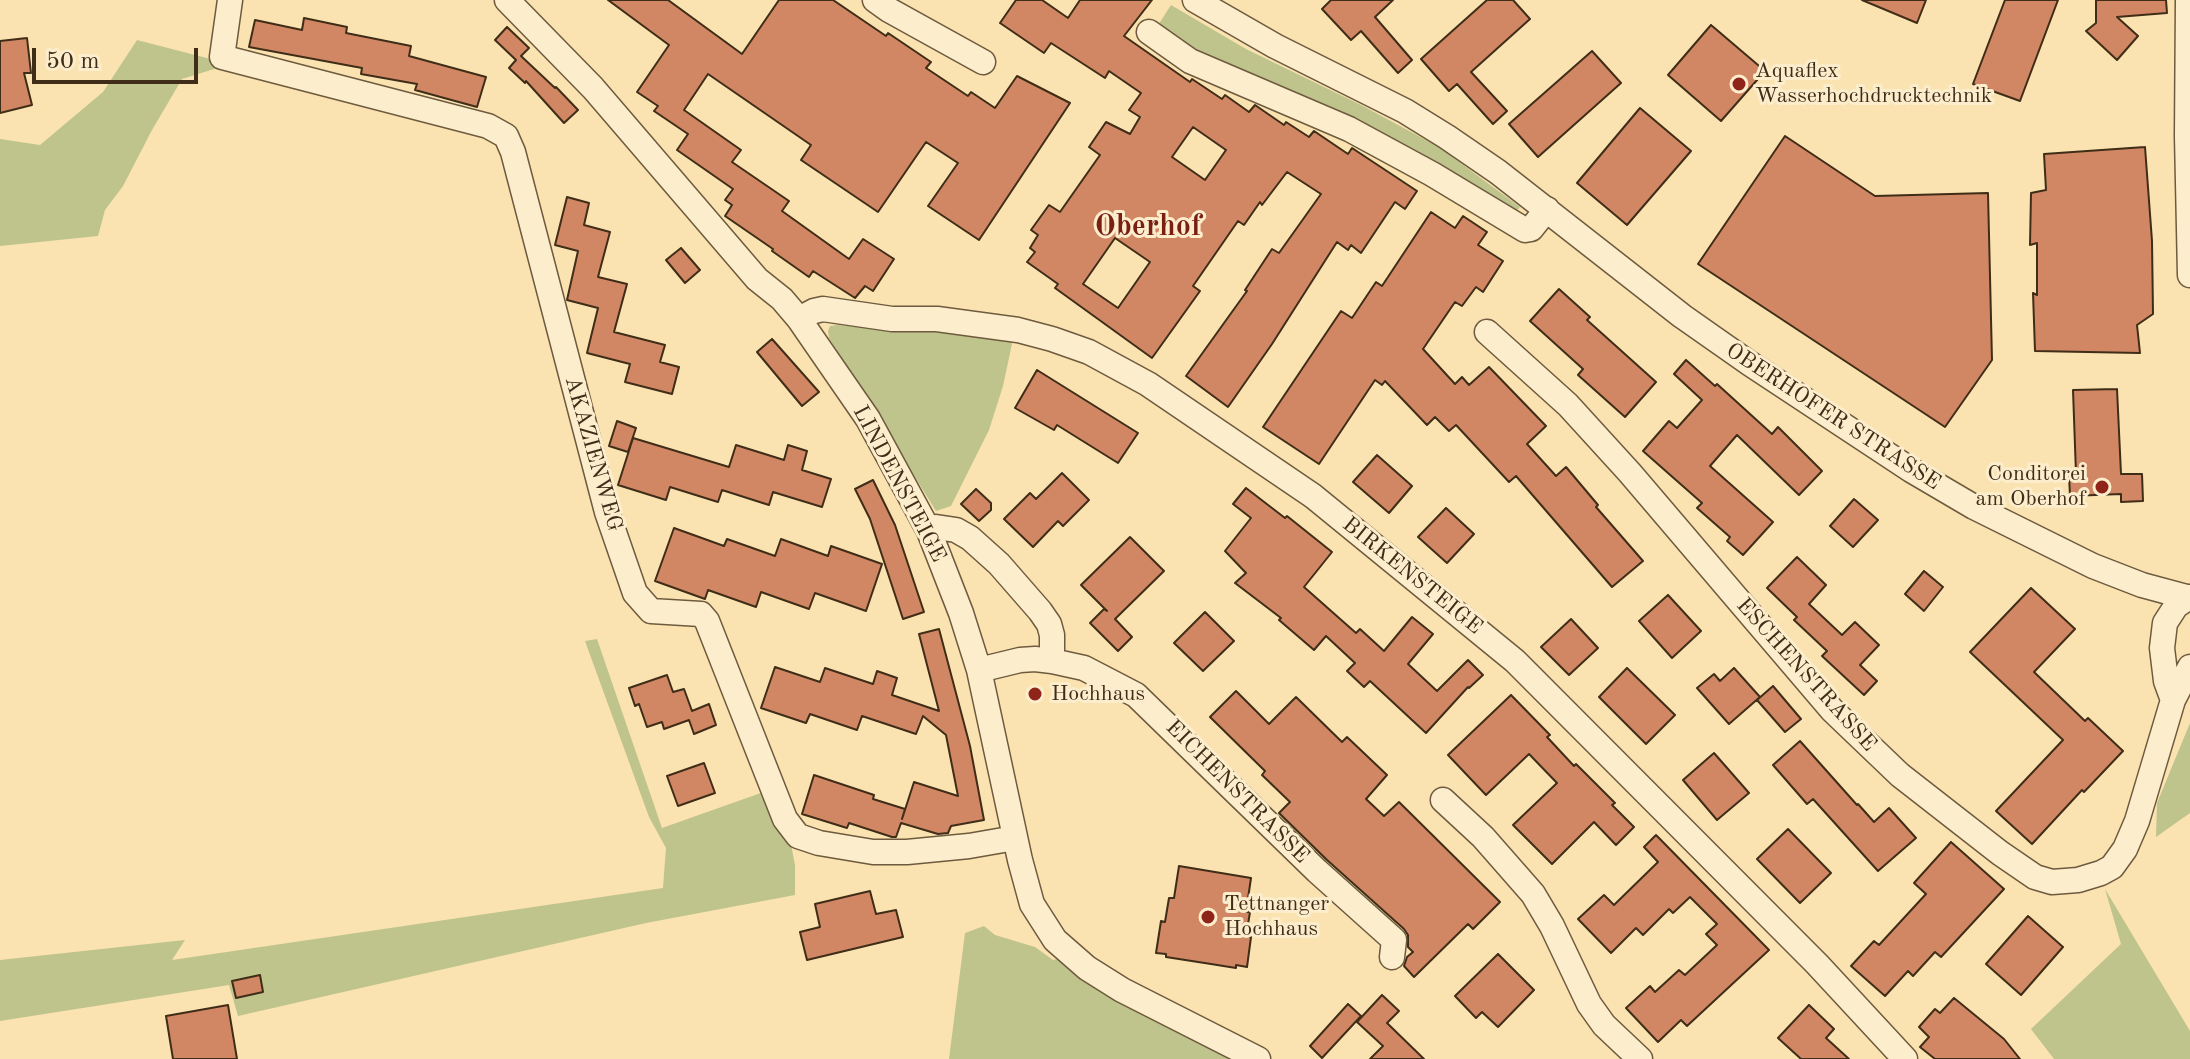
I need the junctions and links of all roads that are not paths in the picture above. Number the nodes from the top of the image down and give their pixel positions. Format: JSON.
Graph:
{"nodes":[{"id":1,"x":230,"y":0,"type":"edge"},
{"id":2,"x":507,"y":0,"type":"edge"},
{"id":3,"x":875,"y":0,"type":"edge"},
{"id":4,"x":1195,"y":0,"type":"edge"},
{"id":5,"x":2188,"y":0,"type":"edge"},
{"id":6,"x":1149,"y":32,"type":"dead end"},
{"id":7,"x":983,"y":62,"type":"dead end"},
{"id":8,"x":1547,"y":209,"type":"junction"},
{"id":9,"x":2190,"y":275,"type":"edge"},
{"id":10,"x":799,"y":319,"type":"junction"},
{"id":11,"x":1487,"y":332,"type":"dead end"},
{"id":12,"x":929,"y":531,"type":"junction"},
{"id":13,"x":2190,"y":597,"type":"edge"},
{"id":14,"x":1052,"y":661,"type":"junction"},
{"id":15,"x":2190,"y":667,"type":"edge"},
{"id":16,"x":979,"y":670,"type":"junction"},
{"id":17,"x":2182,"y":693,"type":"edge"},
{"id":18,"x":1443,"y":800,"type":"dead end"},
{"id":19,"x":1015,"y":838,"type":"junction"},
{"id":20,"x":1392,"y":957,"type":"dead end"},
{"id":21,"x":1258,"y":1059,"type":"edge"},
{"id":22,"x":1640,"y":1059,"type":"edge"},
{"id":23,"x":1905,"y":1059,"type":"edge"}],
"edges":[{"from":1,"to":19,"type":"street","name":"AKAZIENWEG"},
{"from":2,"to":10,"type":"street","name":"LINDENSTEIGE"},
{"from":3,"to":7,"type":"street"},
{"from":4,"to":8,"type":"street","name":"OBERHOFER STRASSE"},
{"from":5,"to":9,"type":"street"},
{"from":6,"to":8,"type":"street"},
{"from":8,"to":13,"type":"street","name":"OBERHOFER STRASSE"},
{"from":10,"to":12,"type":"street","name":"LINDENSTEIGE"},
{"from":10,"to":23,"type":"street","name":"BIRKENSTEIGE"},
{"from":11,"to":17,"type":"street","name":"ESCHENSTRASSE"},
{"from":12,"to":14,"type":"street"},
{"from":12,"to":16,"type":"street","name":"LINDENSTEIGE"},
{"from":13,"to":17,"type":"street"},
{"from":14,"to":16,"type":"street","name":"EICHENSTRASSE"},
{"from":14,"to":20,"type":"street","name":"EICHENSTRASSE"},
{"from":15,"to":17,"type":"street","name":"ESCHENSTRASSE"},
{"from":16,"to":19,"type":"street","name":"LINDENSTEIGE"},
{"from":18,"to":22,"type":"street"},
{"from":19,"to":21,"type":"street","name":"LINDENSTEIGE"}]}
